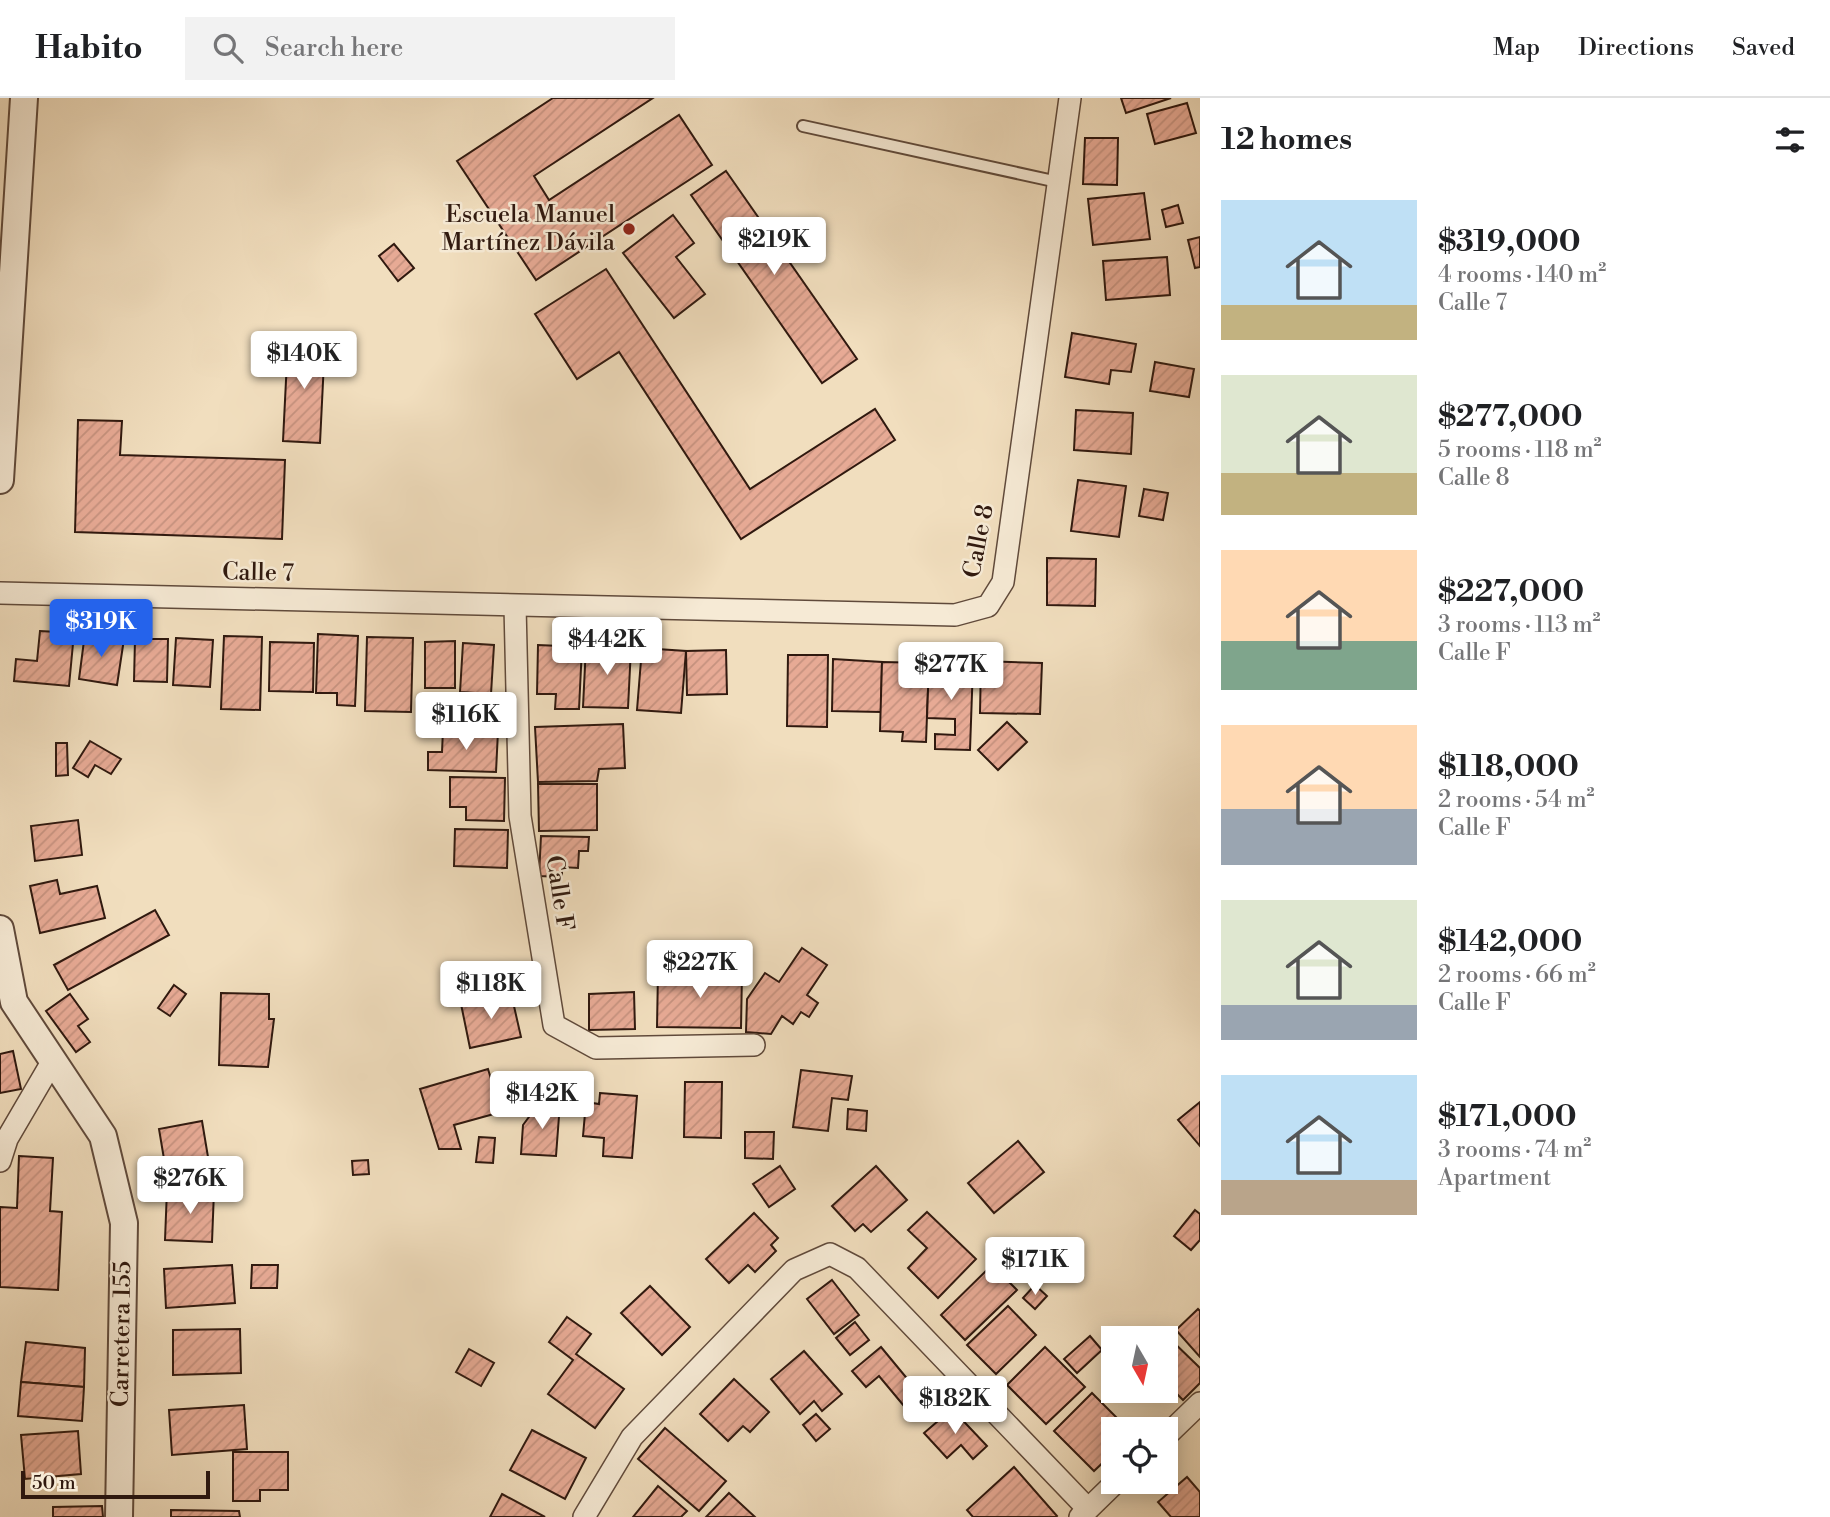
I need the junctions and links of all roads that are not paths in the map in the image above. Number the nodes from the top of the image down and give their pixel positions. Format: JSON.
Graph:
{"nodes":[{"id":1,"x":24,"y":98,"type":"edge"},
{"id":2,"x":1070,"y":98,"type":"edge"},
{"id":3,"x":803,"y":126,"type":"dead end"},
{"id":4,"x":1059,"y":182,"type":"junction"},
{"id":5,"x":0,"y":480,"type":"edge"},
{"id":6,"x":0,"y":593,"type":"edge"},
{"id":7,"x":515,"y":606,"type":"junction"},
{"id":8,"x":0,"y":929,"type":"edge"},
{"id":9,"x":754,"y":1045,"type":"dead end"},
{"id":10,"x":52,"y":1062,"type":"junction"},
{"id":11,"x":4,"y":1140,"type":"edge"},
{"id":12,"x":0,"y":1161,"type":"edge"},
{"id":13,"x":1200,"y":1403,"type":"edge"},
{"id":14,"x":1178,"y":1424,"type":"edge"},
{"id":15,"x":1104,"y":1494,"type":"edge"},
{"id":16,"x":1084,"y":1513,"type":"edge"},
{"id":17,"x":119,"y":1517,"type":"edge"},
{"id":18,"x":584,"y":1517,"type":"edge"}],
"edges":[{"from":1,"to":5,"type":"street"},
{"from":2,"to":4,"type":"street","name":"Calle 8"},
{"from":3,"to":4,"type":"lane"},
{"from":4,"to":7,"type":"street","name":"Calle 8"},
{"from":6,"to":7,"type":"street","name":"Calle 7"},
{"from":7,"to":9,"type":"street","name":"Calle F"},
{"from":8,"to":10,"type":"street","name":"Carretera 155"},
{"from":10,"to":11,"type":"street"},
{"from":10,"to":17,"type":"street","name":"Carretera 155"},
{"from":11,"to":12,"type":"street"},
{"from":13,"to":14,"type":"street"},
{"from":15,"to":16,"type":"street"},
{"from":16,"to":18,"type":"street"}]}
